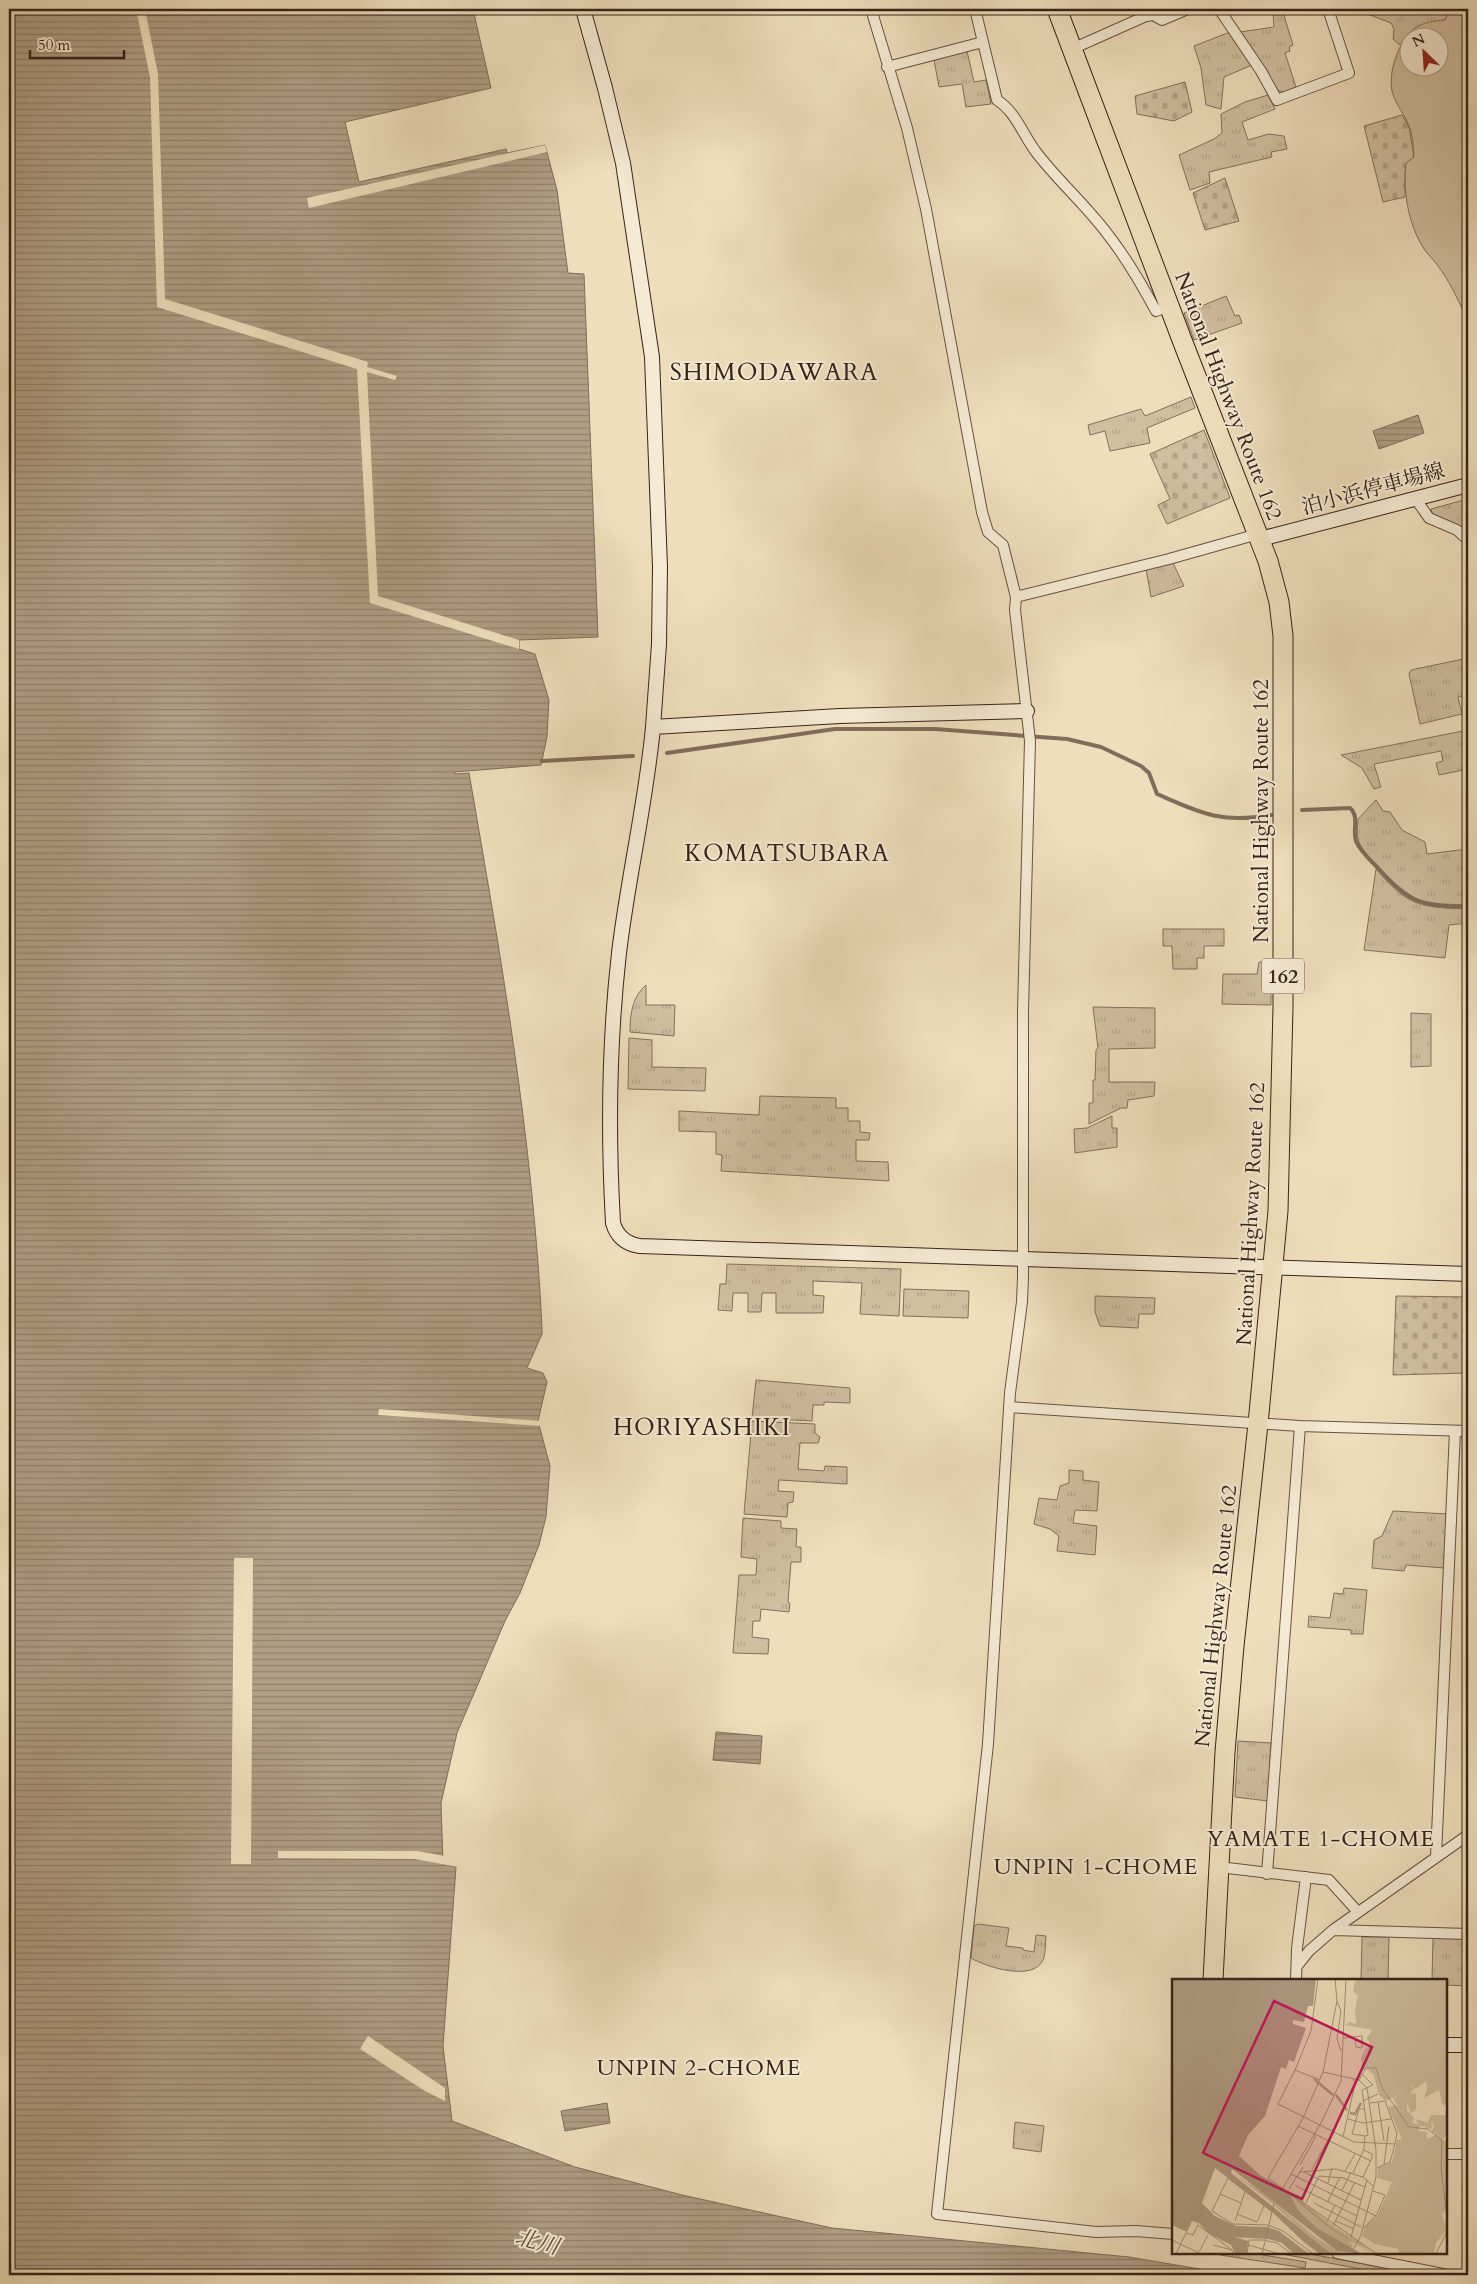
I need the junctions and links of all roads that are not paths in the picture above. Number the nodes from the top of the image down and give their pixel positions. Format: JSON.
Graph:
{"nodes":[{"id":1,"x":582,"y":9,"type":"edge"},
{"id":2,"x":871,"y":9,"type":"edge"},
{"id":3,"x":975,"y":9,"type":"edge"},
{"id":4,"x":1056,"y":9,"type":"edge"},
{"id":5,"x":1188,"y":9,"type":"edge"},
{"id":6,"x":1219,"y":9,"type":"edge"},
{"id":7,"x":1328,"y":9,"type":"edge"},
{"id":8,"x":983,"y":42,"type":"junction"},
{"id":9,"x":1072,"y":48,"type":"junction"},
{"id":10,"x":887,"y":67,"type":"junction"},
{"id":11,"x":1169,"y":306,"type":"junction"},
{"id":12,"x":1468,"y":486,"type":"edge"},
{"id":13,"x":1414,"y":498,"type":"junction"},
{"id":14,"x":1259,"y":537,"type":"junction"},
{"id":15,"x":1468,"y":540,"type":"edge"},
{"id":16,"x":1016,"y":597,"type":"junction"},
{"id":17,"x":1027,"y":712,"type":"junction"},
{"id":18,"x":653,"y":727,"type":"junction"},
{"id":19,"x":1024,"y":1258,"type":"junction"},
{"id":20,"x":1274,"y":1266,"type":"junction"},
{"id":21,"x":1468,"y":1274,"type":"edge"},
{"id":22,"x":1009,"y":1407,"type":"junction"},
{"id":23,"x":1258,"y":1424,"type":"junction"},
{"id":24,"x":1300,"y":1426,"type":"junction"},
{"id":25,"x":1456,"y":1431,"type":"junction"},
{"id":26,"x":1468,"y":1431,"type":"edge"},
{"id":27,"x":1468,"y":1835,"type":"edge"},
{"id":28,"x":1436,"y":1856,"type":"junction"},
{"id":29,"x":1219,"y":1867,"type":"junction"},
{"id":30,"x":1267,"y":1874,"type":"junction"},
{"id":31,"x":1306,"y":1877,"type":"junction"},
{"id":32,"x":1358,"y":1912,"type":"junction"},
{"id":33,"x":1333,"y":1930,"type":"junction"},
{"id":34,"x":1468,"y":1934,"type":"edge"},
{"id":35,"x":1297,"y":1966,"type":"junction"},
{"id":36,"x":1213,"y":1979,"type":"edge"},
{"id":37,"x":1296,"y":1979,"type":"edge"},
{"id":38,"x":1447,"y":2045,"type":"edge"},
{"id":39,"x":1468,"y":2045,"type":"edge"},
{"id":40,"x":1447,"y":2154,"type":"edge"},
{"id":41,"x":1468,"y":2154,"type":"edge"},
{"id":42,"x":1172,"y":2234,"type":"edge"},
{"id":43,"x":1342,"y":2254,"type":"edge"},
{"id":44,"x":1448,"y":2275,"type":"edge"}],
"edges":[{"from":1,"to":18,"type":"street"},
{"from":2,"to":10,"type":"street"},
{"from":3,"to":8,"type":"street"},
{"from":4,"to":9,"type":"highway","name":"National Highway Route 162","number":"162"},
{"from":5,"to":9,"type":"street"},
{"from":6,"to":7,"type":"street"},
{"from":8,"to":10,"type":"street"},
{"from":8,"to":11,"type":"street"},
{"from":9,"to":11,"type":"highway","name":"National Highway Route 162","number":"162"},
{"from":10,"to":16,"type":"street"},
{"from":11,"to":14,"type":"highway","name":"National Highway Route 162","number":"162"},
{"from":12,"to":13,"type":"street","name":"泊小浜停車場線"},
{"from":13,"to":14,"type":"street","name":"泊小浜停車場線"},
{"from":13,"to":15,"type":"street"},
{"from":14,"to":16,"type":"street"},
{"from":14,"to":20,"type":"highway","name":"National Highway Route 162","number":"162"},
{"from":16,"to":17,"type":"street"},
{"from":17,"to":18,"type":"street"},
{"from":17,"to":19,"type":"street"},
{"from":18,"to":19,"type":"street"},
{"from":19,"to":20,"type":"street"},
{"from":19,"to":22,"type":"street"},
{"from":20,"to":21,"type":"street"},
{"from":20,"to":23,"type":"highway","name":"National Highway Route 162","number":"162"},
{"from":22,"to":23,"type":"street"},
{"from":22,"to":42,"type":"street"},
{"from":23,"to":24,"type":"street"},
{"from":23,"to":29,"type":"highway","name":"National Highway Route 162","number":"162"},
{"from":24,"to":25,"type":"street"},
{"from":24,"to":30,"type":"street"},
{"from":25,"to":26,"type":"street"},
{"from":25,"to":28,"type":"street"},
{"from":27,"to":28,"type":"street"},
{"from":28,"to":32,"type":"street"},
{"from":29,"to":30,"type":"street"},
{"from":29,"to":36,"type":"highway","name":"National Highway Route 162","number":"162"},
{"from":30,"to":31,"type":"street"},
{"from":31,"to":32,"type":"street"},
{"from":31,"to":35,"type":"street"},
{"from":32,"to":33,"type":"street"},
{"from":33,"to":34,"type":"street"},
{"from":33,"to":35,"type":"street"},
{"from":35,"to":37,"type":"street"},
{"from":38,"to":39,"type":"street"},
{"from":40,"to":41,"type":"street"},
{"from":43,"to":44,"type":"street"}]}
